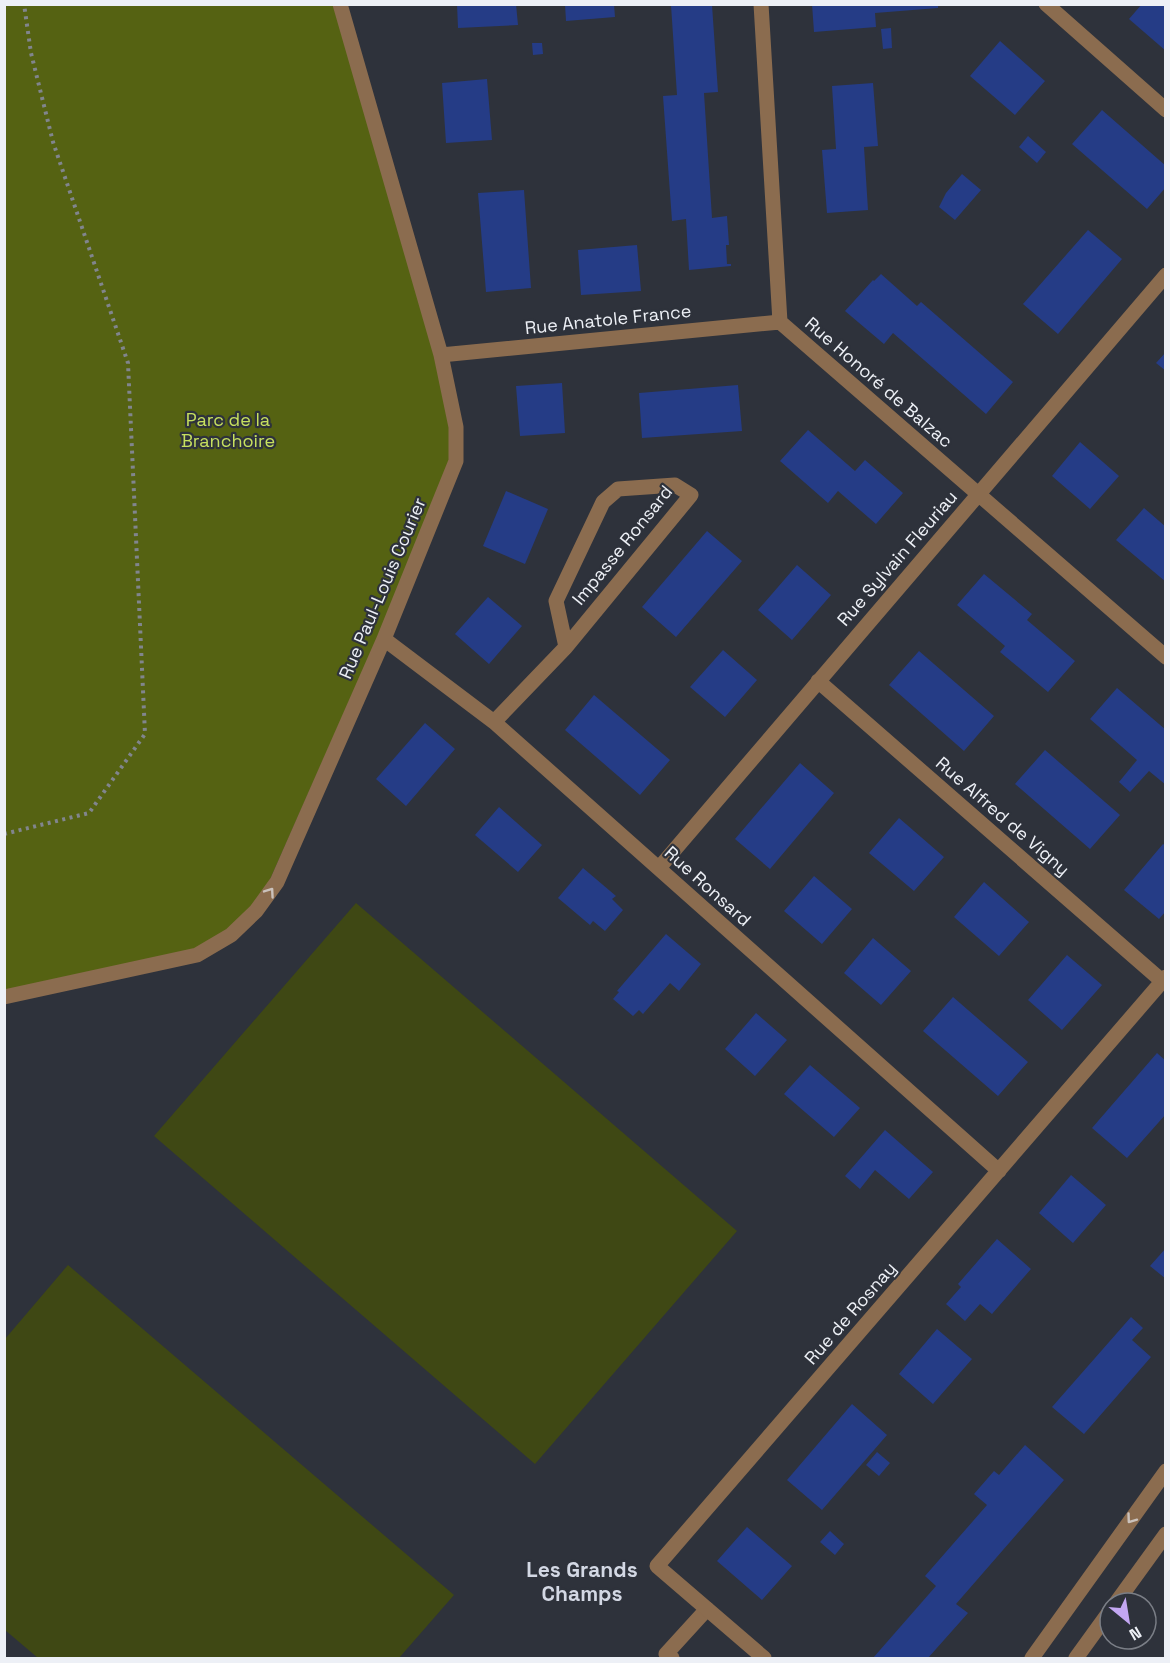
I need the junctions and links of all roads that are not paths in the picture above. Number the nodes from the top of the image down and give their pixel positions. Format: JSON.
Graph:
{"nodes":[{"id":1,"x":340,"y":4,"type":"edge"},
{"id":2,"x":761,"y":4,"type":"edge"},
{"id":3,"x":1046,"y":4,"type":"edge"},
{"id":4,"x":1166,"y":110,"type":"edge"},
{"id":5,"x":1166,"y":275,"type":"edge"},
{"id":6,"x":780,"y":322,"type":"junction"},
{"id":7,"x":441,"y":355,"type":"junction"},
{"id":8,"x":978,"y":494,"type":"junction"},
{"id":9,"x":384,"y":639,"type":"junction"},
{"id":10,"x":566,"y":647,"type":"junction"},
{"id":11,"x":1166,"y":657,"type":"edge"},
{"id":12,"x":818,"y":681,"type":"junction"},
{"id":13,"x":494,"y":722,"type":"junction"},
{"id":14,"x":659,"y":868,"type":"junction"},
{"id":15,"x":1164,"y":979,"type":"edge"},
{"id":16,"x":4,"y":997,"type":"edge"},
{"id":17,"x":999,"y":1171,"type":"junction"},
{"id":18,"x":1166,"y":1471,"type":"edge"},
{"id":19,"x":1166,"y":1533,"type":"edge"},
{"id":20,"x":1125,"y":1591,"type":"edge"},
{"id":21,"x":707,"y":1609,"type":"junction"},
{"id":22,"x":1098,"y":1628,"type":"edge"},
{"id":23,"x":672,"y":1659,"type":"edge"},
{"id":24,"x":764,"y":1659,"type":"edge"},
{"id":25,"x":1032,"y":1659,"type":"edge"},
{"id":26,"x":1076,"y":1659,"type":"edge"}],
"edges":[{"from":1,"to":7,"type":"street","name":"Rue Paul-Louis Courier"},
{"from":2,"to":6,"type":"street","name":"Rue Honoré de Balzac"},
{"from":3,"to":4,"type":"street"},
{"from":5,"to":8,"type":"street","name":"Rue Sylvain Fleuriau"},
{"from":6,"to":7,"type":"street","name":"Rue Anatole France"},
{"from":6,"to":8,"type":"street","name":"Rue Honoré de Balzac"},
{"from":7,"to":9,"type":"street","name":"Rue Paul-Louis Courier"},
{"from":8,"to":11,"type":"street","name":"Rue Honoré de Balzac"},
{"from":8,"to":12,"type":"street","name":"Rue Sylvain Fleuriau"},
{"from":9,"to":13,"type":"street","name":"Rue Ronsard"},
{"from":16,"to":9,"type":"street","name":"Rue Paul-Louis Courier","one_way":true},
{"from":10,"to":10,"type":"street","name":"Impasse Ronsard"},
{"from":10,"to":13,"type":"street","name":"Impasse Ronsard"},
{"from":12,"to":14,"type":"street","name":"Rue Sylvain Fleuriau"},
{"from":12,"to":15,"type":"street","name":"Rue Alfred de Vigny"},
{"from":13,"to":14,"type":"street","name":"Rue Ronsard"},
{"from":14,"to":17,"type":"street","name":"Rue Ronsard"},
{"from":15,"to":17,"type":"street","name":"Rue de Rosnay"},
{"from":17,"to":21,"type":"street","name":"Rue de Rosnay"},
{"from":18,"to":25,"type":"street","one_way":true},
{"from":19,"to":20,"type":"street"},
{"from":21,"to":23,"type":"street"},
{"from":21,"to":24,"type":"street","name":"Rue de Rosnay"},
{"from":22,"to":26,"type":"street"}]}
